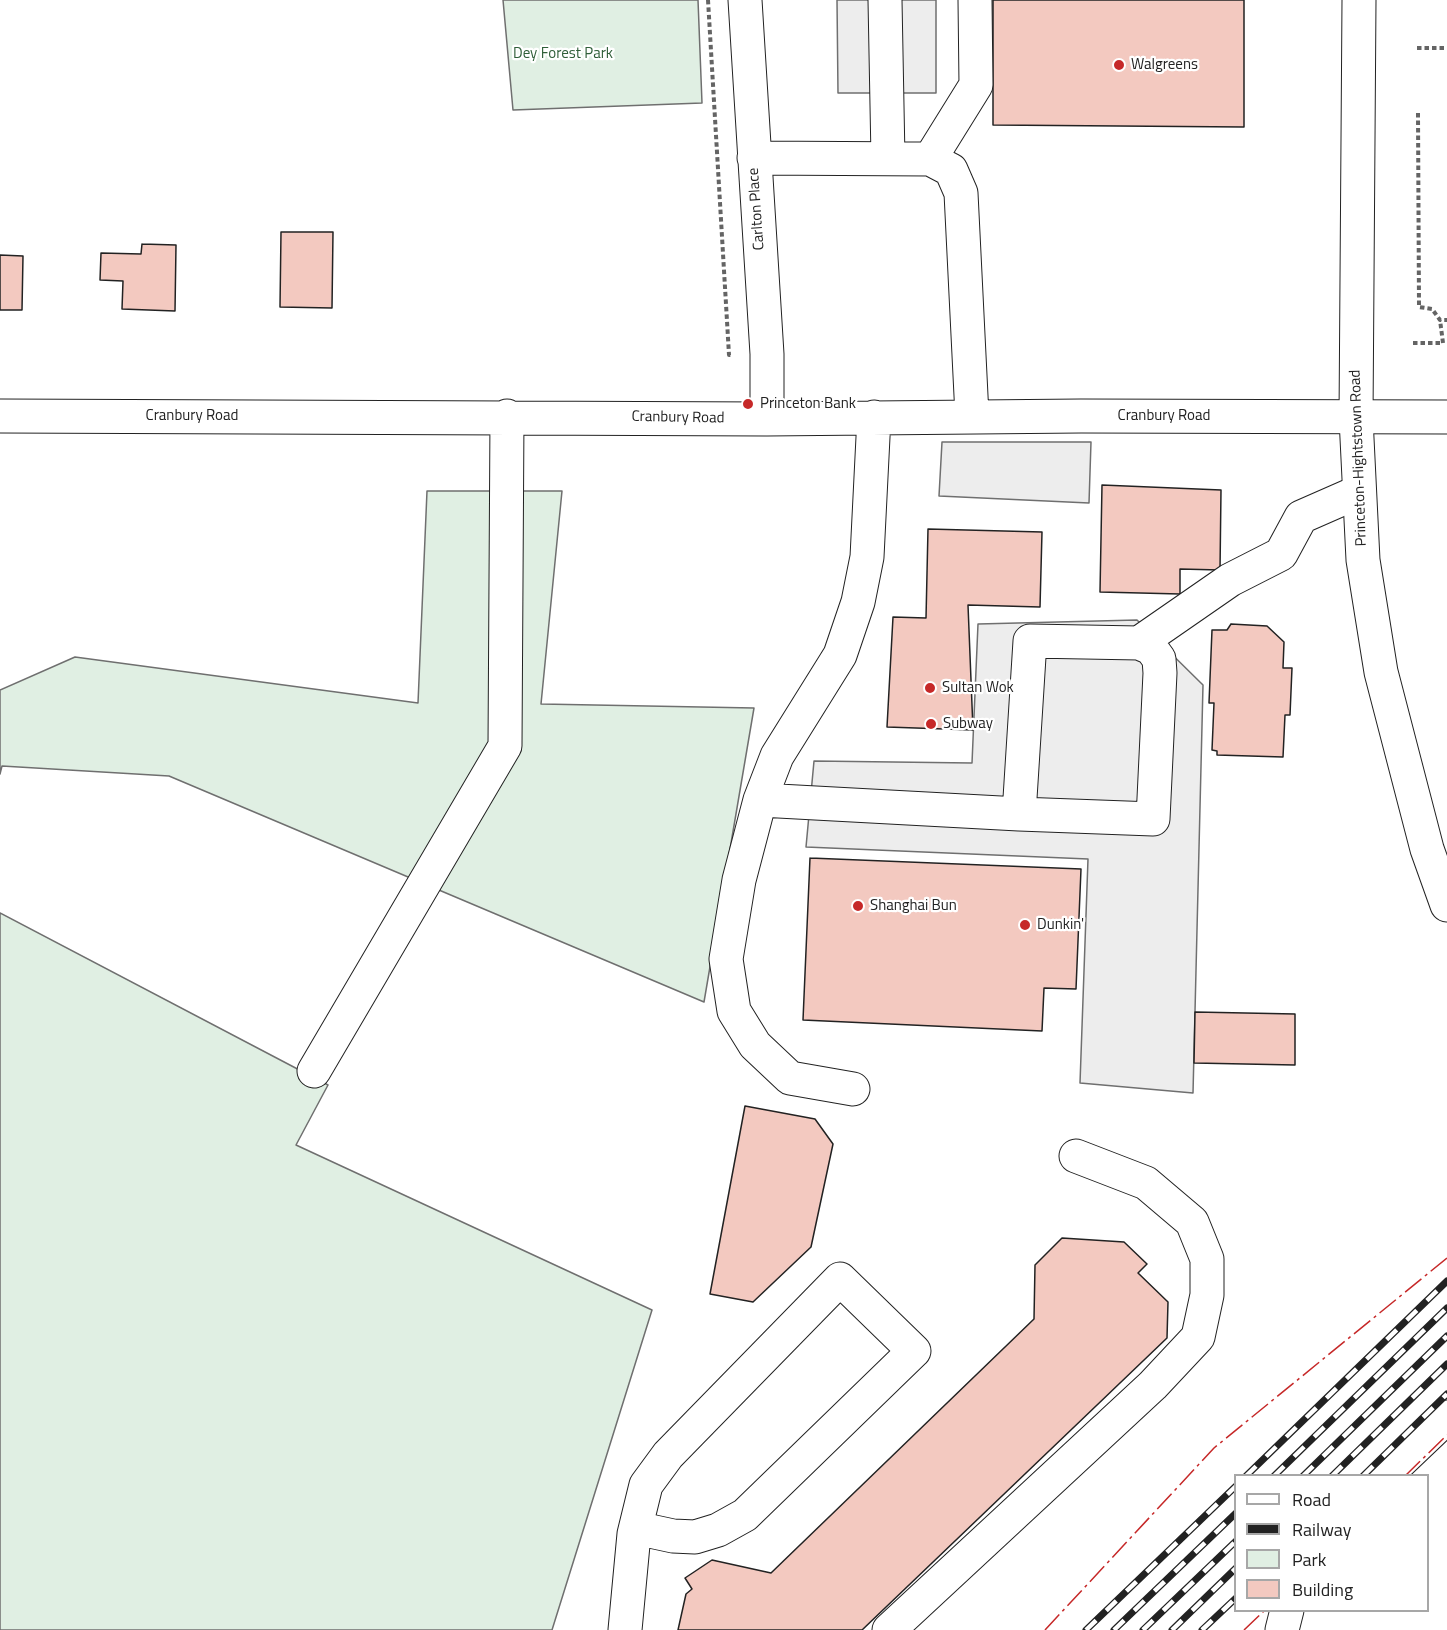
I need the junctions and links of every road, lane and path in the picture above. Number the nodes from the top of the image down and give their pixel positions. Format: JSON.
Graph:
{"nodes":[{"id":1,"x":708,"y":0,"type":"edge"},
{"id":2,"x":745,"y":0,"type":"edge"},
{"id":3,"x":885,"y":0,"type":"edge"},
{"id":4,"x":975,"y":0,"type":"edge"},
{"id":5,"x":1359,"y":0,"type":"edge"},
{"id":6,"x":1417,"y":48,"type":"dead end"},
{"id":7,"x":1447,"y":48,"type":"edge"},
{"id":8,"x":1418,"y":113,"type":"dead end"},
{"id":9,"x":754,"y":158,"type":"junction"},
{"id":10,"x":888,"y":158,"type":"junction"},
{"id":11,"x":930,"y":159,"type":"junction"},
{"id":12,"x":1440,"y":320,"type":"junction"},
{"id":13,"x":1447,"y":321,"type":"edge"},
{"id":14,"x":1413,"y":343,"type":"dead end"},
{"id":15,"x":1445,"y":343,"type":"edge"},
{"id":16,"x":729,"y":355,"type":"dead end"},
{"id":17,"x":0,"y":416,"type":"edge"},
{"id":18,"x":507,"y":416,"type":"junction"},
{"id":19,"x":972,"y":416,"type":"junction"},
{"id":20,"x":874,"y":417,"type":"junction"},
{"id":21,"x":1447,"y":417,"type":"edge"},
{"id":22,"x":1356,"y":418,"type":"junction"},
{"id":23,"x":767,"y":419,"type":"junction"},
{"id":24,"x":1358,"y":492,"type":"junction"},
{"id":25,"x":1139,"y":643,"type":"junction"},
{"id":26,"x":760,"y":800,"type":"junction"},
{"id":27,"x":1019,"y":814,"type":"junction"},
{"id":28,"x":1447,"y":905,"type":"edge"},
{"id":29,"x":314,"y":1071,"type":"dead end"},
{"id":30,"x":853,"y":1089,"type":"dead end"},
{"id":31,"x":1076,"y":1156,"type":"dead end"},
{"id":32,"x":1447,"y":1417,"type":"edge"},
{"id":33,"x":1387,"y":1474,"type":"edge"},
{"id":34,"x":636,"y":1528,"type":"junction"},
{"id":35,"x":1287,"y":1612,"type":"edge"},
{"id":36,"x":625,"y":1630,"type":"edge"},
{"id":37,"x":889,"y":1630,"type":"edge"},
{"id":38,"x":1282,"y":1630,"type":"edge"}],
"edges":[{"from":1,"to":16,"type":"path"},
{"from":2,"to":9,"type":"street","name":"Carlton Place"},
{"from":3,"to":10,"type":"street"},
{"from":4,"to":11,"type":"street"},
{"from":5,"to":22,"type":"street","name":"Princeton-Hightstown Road"},
{"from":6,"to":7,"type":"path"},
{"from":8,"to":12,"type":"path"},
{"from":9,"to":10,"type":"street"},
{"from":9,"to":23,"type":"street","name":"Carlton Place"},
{"from":10,"to":11,"type":"street"},
{"from":11,"to":19,"type":"street"},
{"from":12,"to":13,"type":"path"},
{"from":12,"to":15,"type":"path"},
{"from":14,"to":15,"type":"path"},
{"from":17,"to":18,"type":"street","name":"Cranbury Road"},
{"from":18,"to":23,"type":"street","name":"Cranbury Road"},
{"from":18,"to":29,"type":"street"},
{"from":19,"to":20,"type":"street","name":"Cranbury Road"},
{"from":19,"to":22,"type":"street","name":"Cranbury Road"},
{"from":20,"to":23,"type":"street","name":"Cranbury Road"},
{"from":20,"to":26,"type":"street"},
{"from":21,"to":22,"type":"street","name":"Cranbury Road"},
{"from":22,"to":24,"type":"street","name":"Princeton-Hightstown Road"},
{"from":24,"to":25,"type":"street"},
{"from":24,"to":28,"type":"street","name":"Princeton-Hightstown Road"},
{"from":25,"to":27,"type":"street"},
{"from":25,"to":27,"type":"street"},
{"from":26,"to":27,"type":"street"},
{"from":26,"to":30,"type":"street"},
{"from":31,"to":37,"type":"street"},
{"from":32,"to":33,"type":"street"},
{"from":34,"to":34,"type":"street"},
{"from":34,"to":36,"type":"street"},
{"from":35,"to":38,"type":"street"}]}
